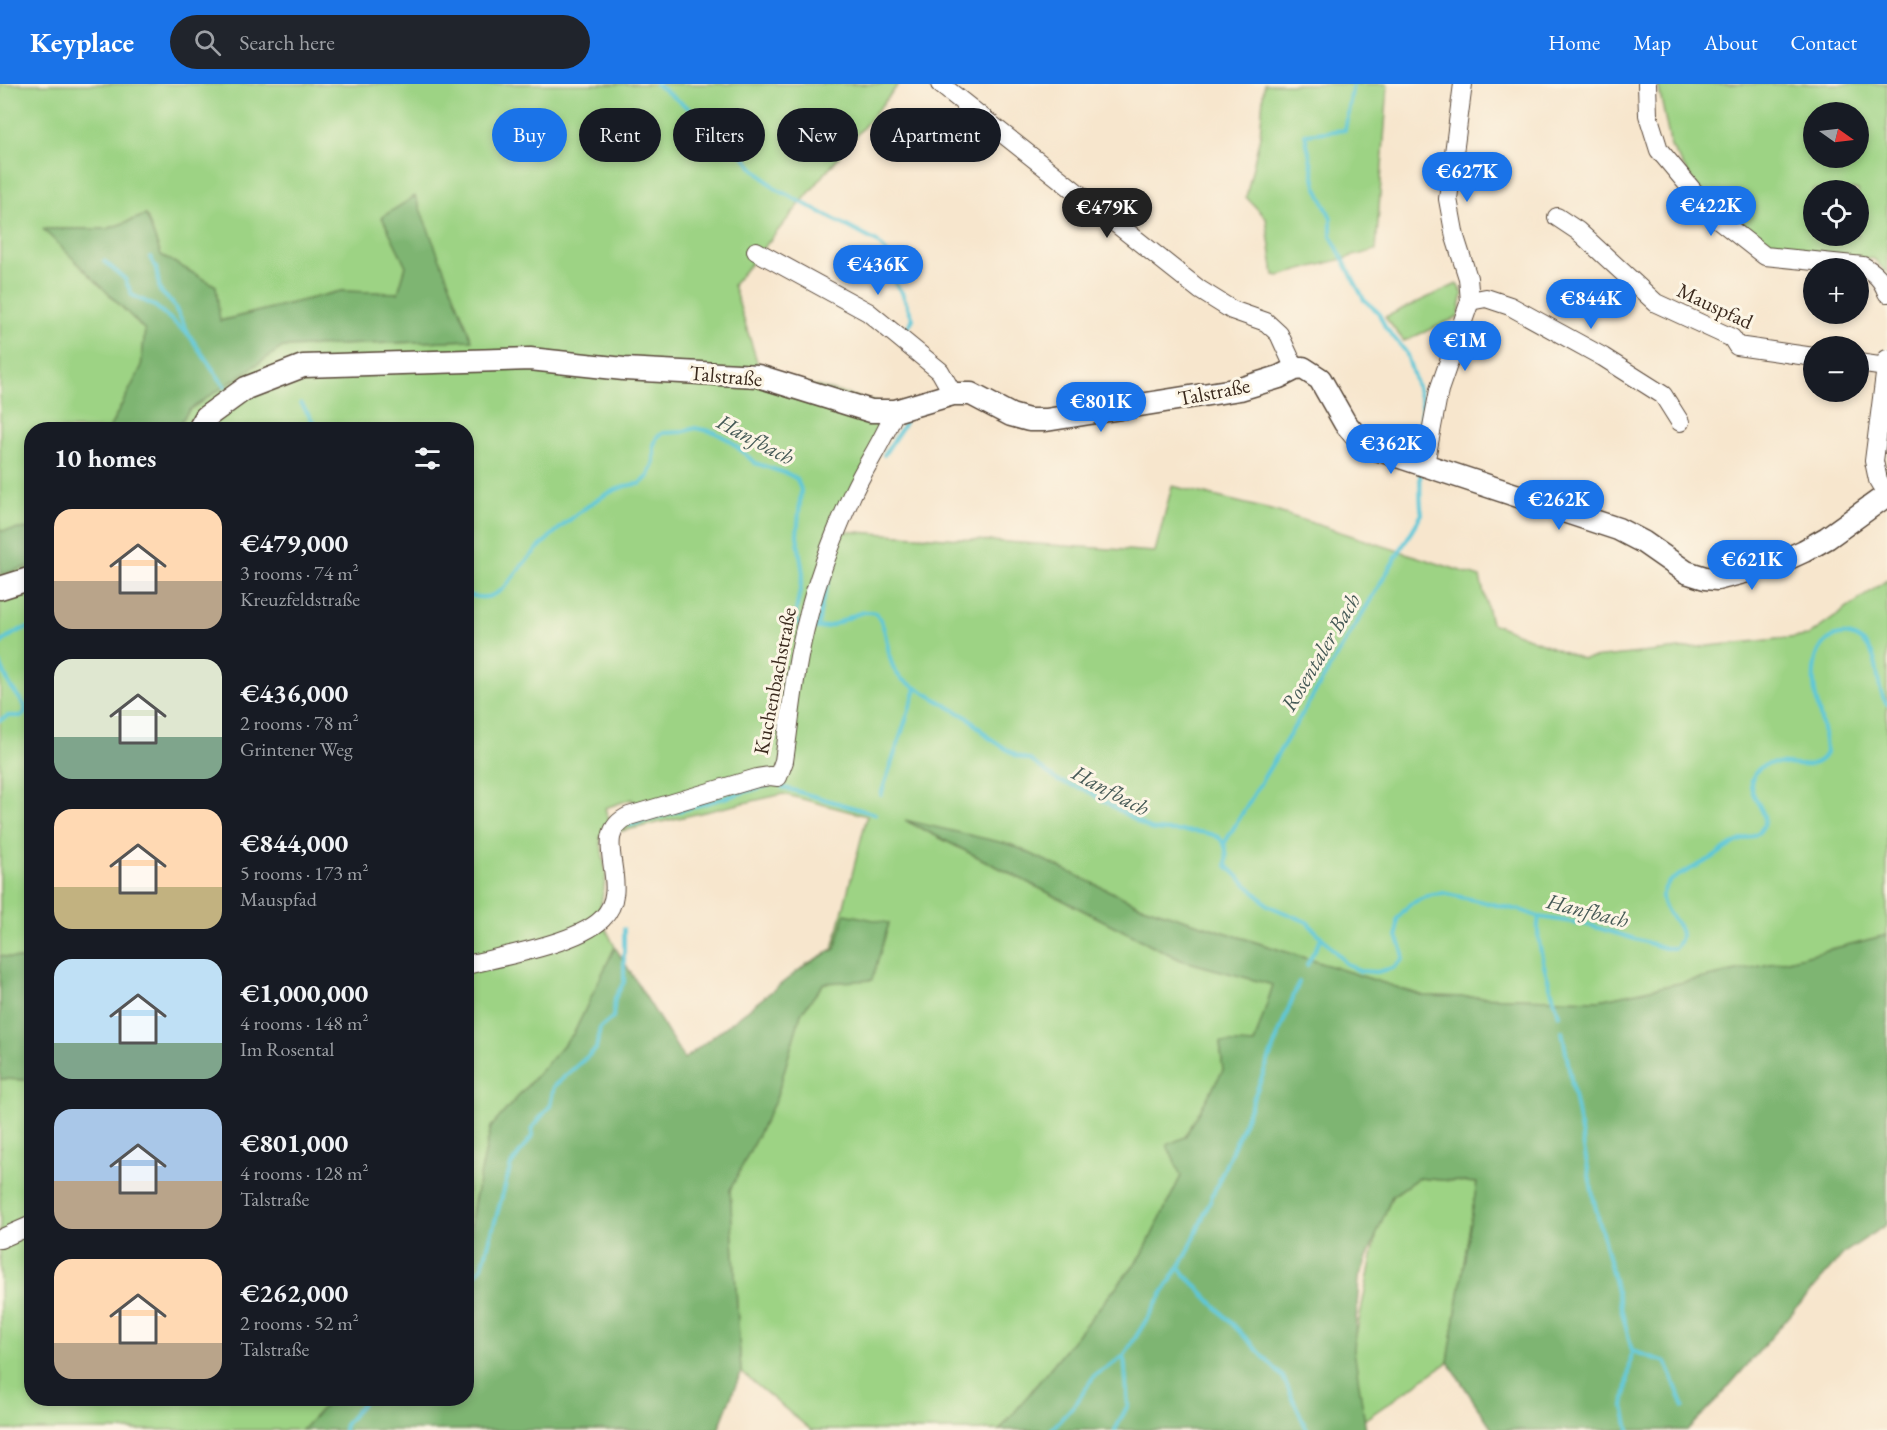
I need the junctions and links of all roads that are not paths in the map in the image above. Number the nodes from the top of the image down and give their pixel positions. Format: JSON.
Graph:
{"nodes":[{"id":1,"x":940,"y":84,"type":"edge"},
{"id":2,"x":1462,"y":84,"type":"edge"},
{"id":3,"x":1647,"y":84,"type":"edge"},
{"id":4,"x":1557,"y":217,"type":"dead end"},
{"id":5,"x":756,"y":251,"type":"dead end"},
{"id":6,"x":1887,"y":293,"type":"edge"},
{"id":7,"x":1470,"y":300,"type":"junction"},
{"id":8,"x":1803,"y":355,"type":"edge"},
{"id":9,"x":1887,"y":359,"type":"edge"},
{"id":10,"x":1869,"y":365,"type":"edge"},
{"id":11,"x":1886,"y":367,"type":"edge"},
{"id":12,"x":1296,"y":369,"type":"junction"},
{"id":13,"x":953,"y":394,"type":"junction"},
{"id":14,"x":895,"y":411,"type":"junction"},
{"id":15,"x":203,"y":422,"type":"edge"},
{"id":16,"x":1680,"y":422,"type":"dead end"},
{"id":17,"x":1425,"y":464,"type":"junction"},
{"id":18,"x":1887,"y":495,"type":"edge"},
{"id":19,"x":24,"y":580,"type":"edge"},
{"id":20,"x":0,"y":588,"type":"edge"},
{"id":21,"x":474,"y":963,"type":"edge"},
{"id":22,"x":24,"y":1228,"type":"edge"},
{"id":23,"x":0,"y":1239,"type":"edge"}],
"edges":[{"from":1,"to":12,"type":"street"},
{"from":2,"to":7,"type":"street"},
{"from":3,"to":6,"type":"street"},
{"from":4,"to":8,"type":"street","name":"Mauspfad"},
{"from":5,"to":13,"type":"street"},
{"from":7,"to":16,"type":"street"},
{"from":7,"to":17,"type":"street"},
{"from":9,"to":11,"type":"street"},
{"from":10,"to":11,"type":"street"},
{"from":11,"to":18,"type":"street"},
{"from":12,"to":13,"type":"main road","name":"Talstraße"},
{"from":12,"to":17,"type":"main road"},
{"from":13,"to":14,"type":"main road","name":"Talstraße"},
{"from":14,"to":15,"type":"main road","name":"Talstraße"},
{"from":14,"to":21,"type":"street","name":"Kuchenbachstraße"},
{"from":17,"to":18,"type":"main road"},
{"from":19,"to":20,"type":"main road"},
{"from":22,"to":23,"type":"street"}]}
